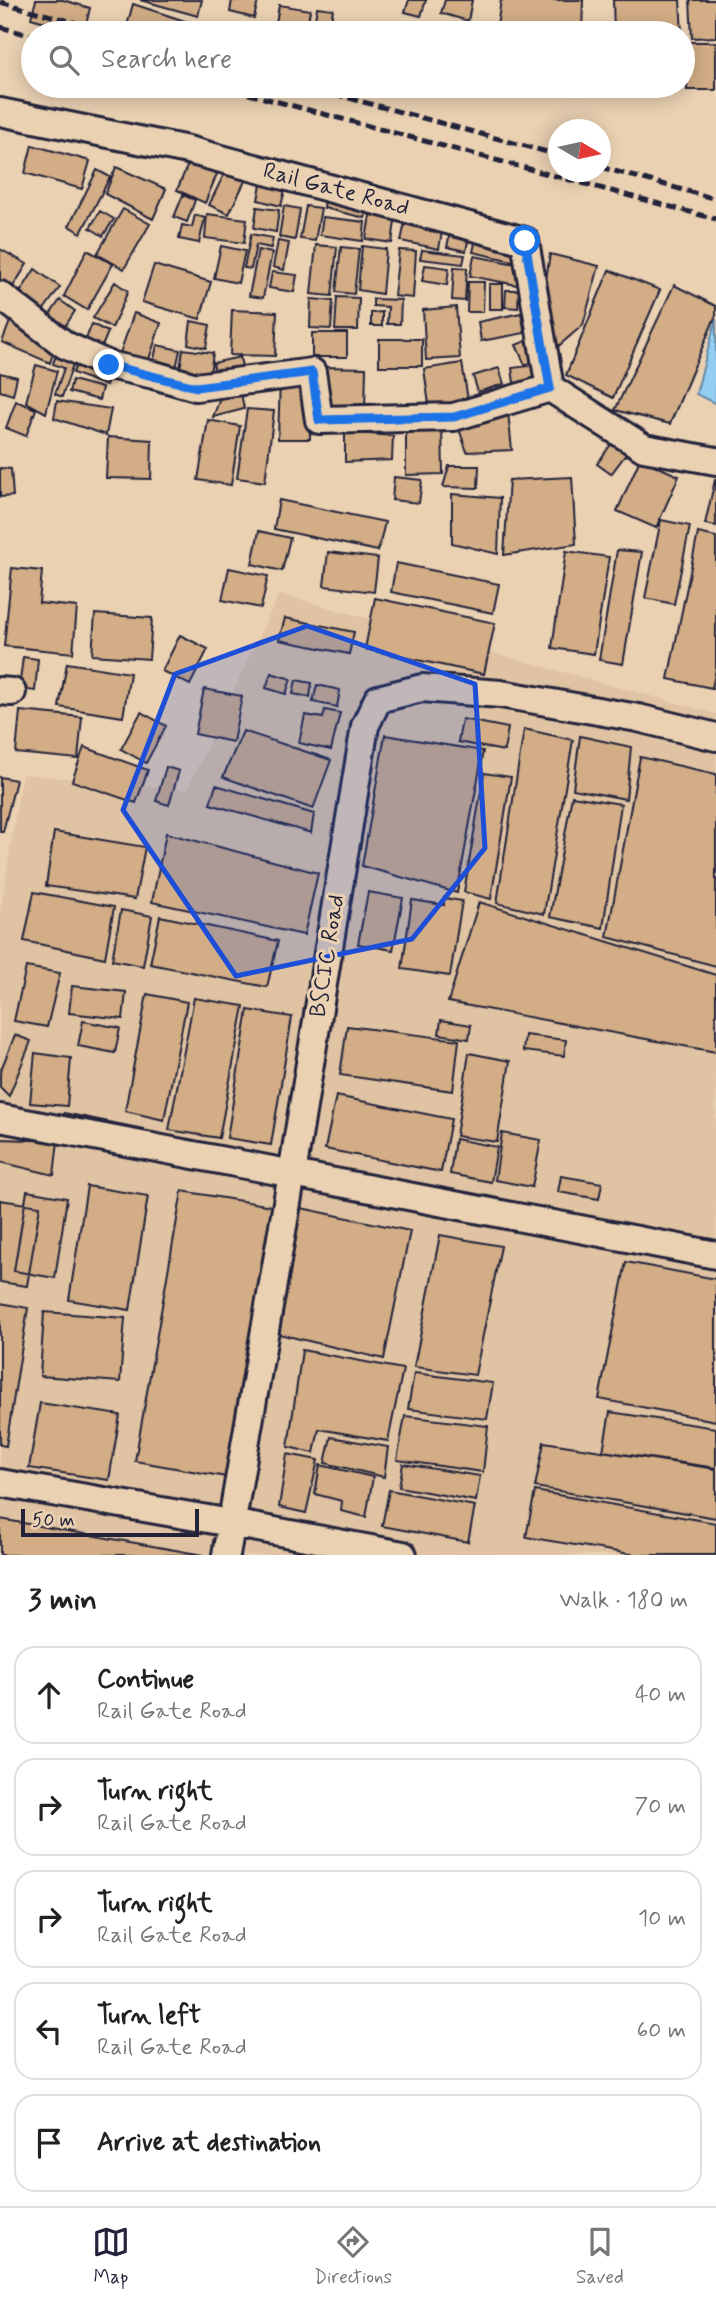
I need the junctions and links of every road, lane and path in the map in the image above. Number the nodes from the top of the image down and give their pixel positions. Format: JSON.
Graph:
{"nodes":[{"id":1,"x":0,"y":113,"type":"edge"},
{"id":2,"x":0,"y":295,"type":"edge"},
{"id":3,"x":550,"y":388,"type":"junction"},
{"id":4,"x":716,"y":461,"type":"edge"},
{"id":5,"x":716,"y":737,"type":"edge"},
{"id":6,"x":0,"y":1118,"type":"edge"},
{"id":7,"x":292,"y":1174,"type":"junction"},
{"id":8,"x":716,"y":1255,"type":"edge"},
{"id":9,"x":0,"y":1483,"type":"edge"},
{"id":10,"x":231,"y":1523,"type":"junction"},
{"id":11,"x":226,"y":1555,"type":"edge"},
{"id":12,"x":403,"y":1555,"type":"edge"}],
"edges":[{"from":1,"to":3,"type":"street","name":"Rail Gate Road"},
{"from":2,"to":3,"type":"street"},
{"from":3,"to":4,"type":"street"},
{"from":5,"to":7,"type":"street","name":"BSCIC Road"},
{"from":6,"to":7,"type":"street"},
{"from":7,"to":8,"type":"street"},
{"from":7,"to":10,"type":"street","name":"BSCIC Road"},
{"from":9,"to":10,"type":"street"},
{"from":10,"to":11,"type":"street","name":"BSCIC Road"},
{"from":10,"to":12,"type":"street"}]}
